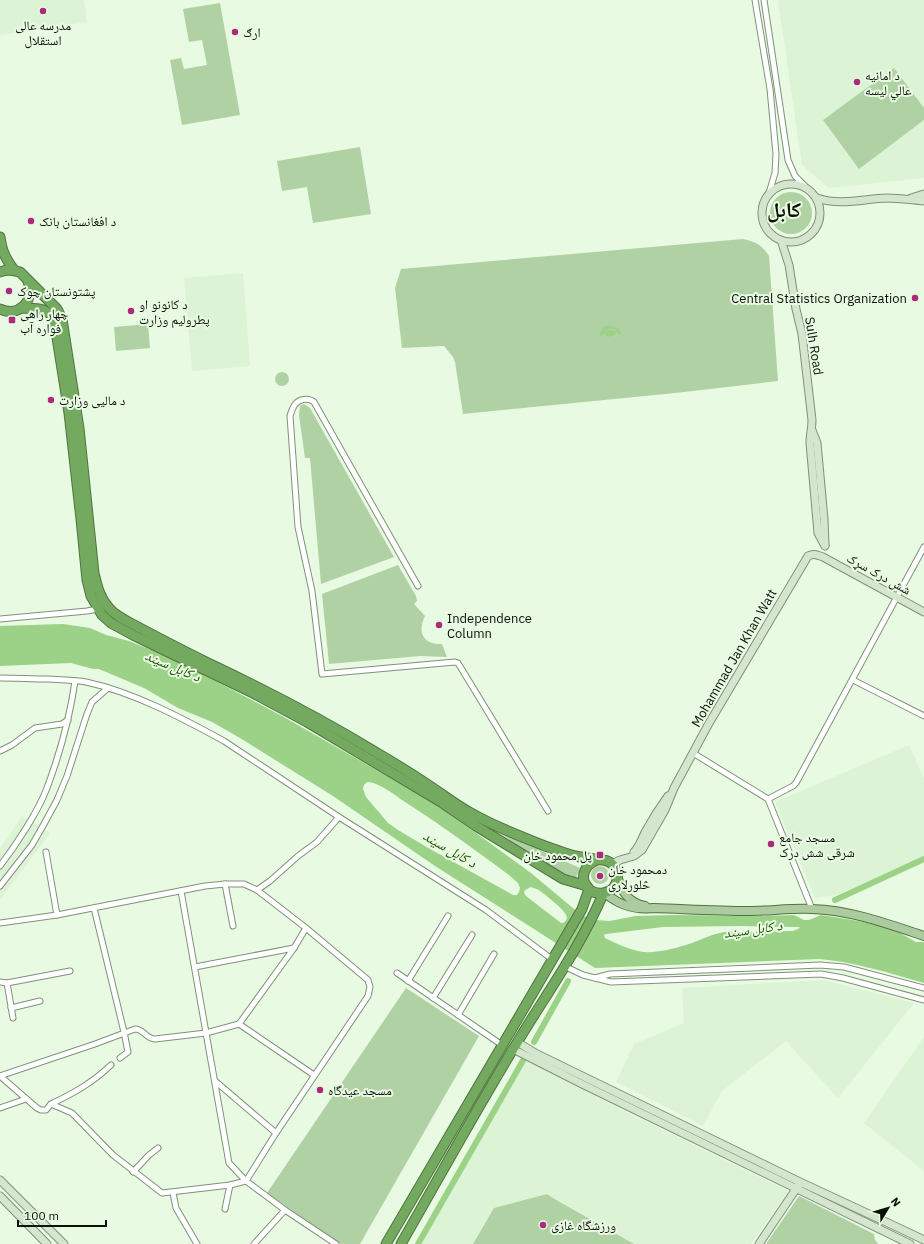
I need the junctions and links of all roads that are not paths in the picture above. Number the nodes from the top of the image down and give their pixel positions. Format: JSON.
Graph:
{"nodes":[{"id":1,"x":755,"y":0,"type":"edge"},
{"id":2,"x":764,"y":0,"type":"edge"},
{"id":3,"x":804,"y":186,"type":"junction"},
{"id":4,"x":770,"y":193,"type":"junction"},
{"id":5,"x":924,"y":194,"type":"edge"},
{"id":6,"x":817,"y":198,"type":"junction"},
{"id":7,"x":904,"y":200,"type":"junction"},
{"id":8,"x":924,"y":201,"type":"edge"},
{"id":9,"x":0,"y":237,"type":"edge"},
{"id":10,"x":781,"y":240,"type":"junction"},
{"id":11,"x":14,"y":270,"type":"junction"},
{"id":12,"x":0,"y":272,"type":"edge"},
{"id":13,"x":28,"y":281,"type":"junction"},
{"id":14,"x":21,"y":308,"type":"junction"},
{"id":15,"x":0,"y":309,"type":"edge"},
{"id":16,"x":924,"y":547,"type":"edge"},
{"id":17,"x":823,"y":557,"type":"junction"},
{"id":18,"x":418,"y":586,"type":"dead end"},
{"id":19,"x":897,"y":597,"type":"junction"},
{"id":20,"x":98,"y":609,"type":"junction"},
{"id":21,"x":924,"y":612,"type":"edge"},
{"id":22,"x":0,"y":619,"type":"edge"},
{"id":23,"x":0,"y":678,"type":"edge"},
{"id":24,"x":853,"y":680,"type":"junction"},
{"id":25,"x":75,"y":681,"type":"junction"},
{"id":26,"x":108,"y":688,"type":"junction"},
{"id":27,"x":924,"y":716,"type":"edge"},
{"id":28,"x":68,"y":720,"type":"junction"},
{"id":29,"x":0,"y":751,"type":"edge"},
{"id":30,"x":693,"y":753,"type":"junction"},
{"id":31,"x":768,"y":799,"type":"junction"},
{"id":32,"x":548,"y":811,"type":"dead end"},
{"id":33,"x":339,"y":817,"type":"junction"},
{"id":34,"x":46,"y":852,"type":"dead end"},
{"id":35,"x":597,"y":860,"type":"junction"},
{"id":36,"x":610,"y":862,"type":"junction"},
{"id":37,"x":0,"y":866,"type":"edge"},
{"id":38,"x":618,"y":878,"type":"junction"},
{"id":39,"x":225,"y":884,"type":"junction"},
{"id":40,"x":0,"y":886,"type":"edge"},
{"id":41,"x":588,"y":887,"type":"junction"},
{"id":42,"x":257,"y":890,"type":"junction"},
{"id":43,"x":181,"y":891,"type":"junction"},
{"id":44,"x":604,"y":893,"type":"junction"},
{"id":45,"x":94,"y":908,"type":"junction"},
{"id":46,"x":654,"y":908,"type":"junction"},
{"id":47,"x":812,"y":909,"type":"junction"},
{"id":48,"x":57,"y":915,"type":"junction"},
{"id":49,"x":448,"y":916,"type":"dead end"},
{"id":50,"x":0,"y":922,"type":"edge"},
{"id":51,"x":233,"y":926,"type":"dead end"},
{"id":52,"x":306,"y":928,"type":"junction"},
{"id":53,"x":472,"y":935,"type":"dead end"},
{"id":54,"x":924,"y":936,"type":"edge"},
{"id":55,"x":294,"y":948,"type":"junction"},
{"id":56,"x":494,"y":954,"type":"dead end"},
{"id":57,"x":553,"y":960,"type":"junction"},
{"id":58,"x":796,"y":965,"type":"junction"},
{"id":59,"x":564,"y":966,"type":"junction"},
{"id":60,"x":195,"y":967,"type":"junction"},
{"id":61,"x":70,"y":971,"type":"dead end"},
{"id":62,"x":397,"y":974,"type":"dead end"},
{"id":63,"x":796,"y":975,"type":"junction"},
{"id":64,"x":594,"y":978,"type":"junction"},
{"id":65,"x":408,"y":981,"type":"junction"},
{"id":66,"x":0,"y":982,"type":"edge"},
{"id":67,"x":6,"y":982,"type":"junction"},
{"id":68,"x":924,"y":988,"type":"edge"},
{"id":69,"x":433,"y":998,"type":"junction"},
{"id":70,"x":924,"y":1000,"type":"edge"},
{"id":71,"x":40,"y":1001,"type":"dead end"},
{"id":72,"x":11,"y":1008,"type":"junction"},
{"id":73,"x":458,"y":1015,"type":"junction"},
{"id":74,"x":13,"y":1018,"type":"dead end"},
{"id":75,"x":239,"y":1024,"type":"junction"},
{"id":76,"x":124,"y":1032,"type":"junction"},
{"id":77,"x":206,"y":1033,"type":"junction"},
{"id":78,"x":502,"y":1045,"type":"junction"},
{"id":79,"x":515,"y":1046,"type":"junction"},
{"id":80,"x":120,"y":1058,"type":"dead end"},
{"id":81,"x":111,"y":1065,"type":"dead end"},
{"id":82,"x":314,"y":1075,"type":"junction"},
{"id":83,"x":0,"y":1076,"type":"edge"},
{"id":84,"x":215,"y":1081,"type":"junction"},
{"id":85,"x":26,"y":1099,"type":"junction"},
{"id":86,"x":51,"y":1104,"type":"junction"},
{"id":87,"x":0,"y":1108,"type":"edge"},
{"id":88,"x":276,"y":1133,"type":"junction"},
{"id":89,"x":158,"y":1148,"type":"dead end"},
{"id":90,"x":133,"y":1172,"type":"junction"},
{"id":91,"x":0,"y":1180,"type":"edge"},
{"id":92,"x":246,"y":1181,"type":"junction"},
{"id":93,"x":230,"y":1185,"type":"junction"},
{"id":94,"x":799,"y":1185,"type":"junction"},
{"id":95,"x":173,"y":1193,"type":"junction"},
{"id":96,"x":0,"y":1196,"type":"edge"},
{"id":97,"x":224,"y":1209,"type":"dead end"},
{"id":98,"x":285,"y":1210,"type":"junction"},
{"id":99,"x":398,"y":1222,"type":"junction"},
{"id":100,"x":413,"y":1223,"type":"junction"},
{"id":101,"x":924,"y":1240,"type":"edge"},
{"id":102,"x":47,"y":1244,"type":"edge"},
{"id":103,"x":64,"y":1244,"type":"edge"},
{"id":104,"x":197,"y":1244,"type":"edge"},
{"id":105,"x":254,"y":1244,"type":"edge"},
{"id":106,"x":336,"y":1244,"type":"edge"},
{"id":107,"x":386,"y":1244,"type":"edge"},
{"id":108,"x":401,"y":1244,"type":"edge"},
{"id":109,"x":759,"y":1244,"type":"edge"},
{"id":110,"x":910,"y":1244,"type":"edge"}],
"edges":[{"from":1,"to":4,"type":"street"},
{"from":2,"to":3,"type":"street"},
{"from":3,"to":4,"type":"main road"},
{"from":3,"to":6,"type":"main road"},
{"from":4,"to":10,"type":"main road"},
{"from":5,"to":7,"type":"main road"},
{"from":6,"to":7,"type":"main road"},
{"from":6,"to":10,"type":"main road"},
{"from":7,"to":8,"type":"main road"},
{"from":9,"to":11,"type":"highway"},
{"from":10,"to":17,"type":"main road","name":"Sulh Road"},
{"from":11,"to":12,"type":"highway"},
{"from":11,"to":13,"type":"highway"},
{"from":13,"to":14,"type":"highway"},
{"from":13,"to":35,"type":"highway"},
{"from":14,"to":15,"type":"highway"},
{"from":14,"to":20,"type":"highway"},
{"from":16,"to":19,"type":"street"},
{"from":17,"to":19,"type":"main road","name":"شش درک سړک"},
{"from":17,"to":30,"type":"main road","name":"Mohammad Jan Khan Watt"},
{"from":18,"to":32,"type":"street"},
{"from":19,"to":21,"type":"main road","name":"شش درک سړک"},
{"from":19,"to":24,"type":"street"},
{"from":20,"to":22,"type":"street"},
{"from":20,"to":41,"type":"highway"},
{"from":23,"to":25,"type":"street"},
{"from":24,"to":27,"type":"street"},
{"from":24,"to":31,"type":"street"},
{"from":25,"to":26,"type":"street"},
{"from":25,"to":28,"type":"street"},
{"from":26,"to":33,"type":"street"},
{"from":26,"to":40,"type":"street"},
{"from":28,"to":29,"type":"street"},
{"from":28,"to":37,"type":"street"},
{"from":30,"to":31,"type":"street"},
{"from":30,"to":36,"type":"main road","name":"Mohammad Jan Khan Watt"},
{"from":31,"to":47,"type":"street"},
{"from":33,"to":42,"type":"street"},
{"from":33,"to":57,"type":"street"},
{"from":34,"to":48,"type":"street"},
{"from":35,"to":36,"type":"highway"},
{"from":35,"to":41,"type":"highway"},
{"from":36,"to":38,"type":"highway"},
{"from":38,"to":44,"type":"highway"},
{"from":38,"to":46,"type":"main road"},
{"from":39,"to":42,"type":"street"},
{"from":39,"to":43,"type":"street"},
{"from":39,"to":51,"type":"street"},
{"from":41,"to":44,"type":"highway"},
{"from":41,"to":57,"type":"highway"},
{"from":42,"to":52,"type":"street"},
{"from":43,"to":45,"type":"street"},
{"from":43,"to":60,"type":"street"},
{"from":44,"to":46,"type":"main road"},
{"from":44,"to":59,"type":"highway"},
{"from":45,"to":48,"type":"street"},
{"from":45,"to":76,"type":"street"},
{"from":46,"to":47,"type":"main road"},
{"from":47,"to":54,"type":"main road"},
{"from":48,"to":50,"type":"street"},
{"from":49,"to":65,"type":"street"},
{"from":52,"to":55,"type":"street"},
{"from":52,"to":82,"type":"street"},
{"from":53,"to":69,"type":"street"},
{"from":55,"to":60,"type":"street"},
{"from":55,"to":75,"type":"street"},
{"from":56,"to":73,"type":"street"},
{"from":57,"to":78,"type":"highway"},
{"from":58,"to":63,"type":"street"},
{"from":58,"to":64,"type":"street"},
{"from":58,"to":68,"type":"street"},
{"from":59,"to":64,"type":"street"},
{"from":59,"to":79,"type":"highway"},
{"from":60,"to":77,"type":"street"},
{"from":61,"to":67,"type":"street"},
{"from":62,"to":65,"type":"street"},
{"from":63,"to":64,"type":"street"},
{"from":63,"to":70,"type":"street"},
{"from":65,"to":69,"type":"street"},
{"from":66,"to":67,"type":"street"},
{"from":67,"to":72,"type":"street"},
{"from":69,"to":73,"type":"street"},
{"from":71,"to":72,"type":"street"},
{"from":72,"to":74,"type":"street"},
{"from":73,"to":78,"type":"street"},
{"from":75,"to":77,"type":"street"},
{"from":75,"to":82,"type":"street"},
{"from":76,"to":77,"type":"street"},
{"from":76,"to":80,"type":"street"},
{"from":76,"to":83,"type":"street"},
{"from":77,"to":84,"type":"street"},
{"from":78,"to":99,"type":"highway"},
{"from":79,"to":94,"type":"main road"},
{"from":79,"to":100,"type":"highway"},
{"from":81,"to":86,"type":"street"},
{"from":82,"to":88,"type":"street"},
{"from":83,"to":85,"type":"street"},
{"from":84,"to":88,"type":"street"},
{"from":84,"to":92,"type":"street"},
{"from":85,"to":86,"type":"street"},
{"from":85,"to":87,"type":"street"},
{"from":86,"to":90,"type":"street"},
{"from":88,"to":92,"type":"street"},
{"from":89,"to":90,"type":"street"},
{"from":90,"to":95,"type":"street"},
{"from":91,"to":103,"type":"main road"},
{"from":92,"to":93,"type":"street"},
{"from":92,"to":98,"type":"street"},
{"from":93,"to":95,"type":"street"},
{"from":93,"to":97,"type":"street"},
{"from":94,"to":101,"type":"main road"},
{"from":94,"to":109,"type":"main road"},
{"from":94,"to":110,"type":"main road"},
{"from":95,"to":104,"type":"street"},
{"from":96,"to":102,"type":"main road"},
{"from":98,"to":105,"type":"street"},
{"from":98,"to":106,"type":"street"},
{"from":99,"to":100,"type":"highway"},
{"from":99,"to":107,"type":"highway"},
{"from":100,"to":108,"type":"highway"}]}
